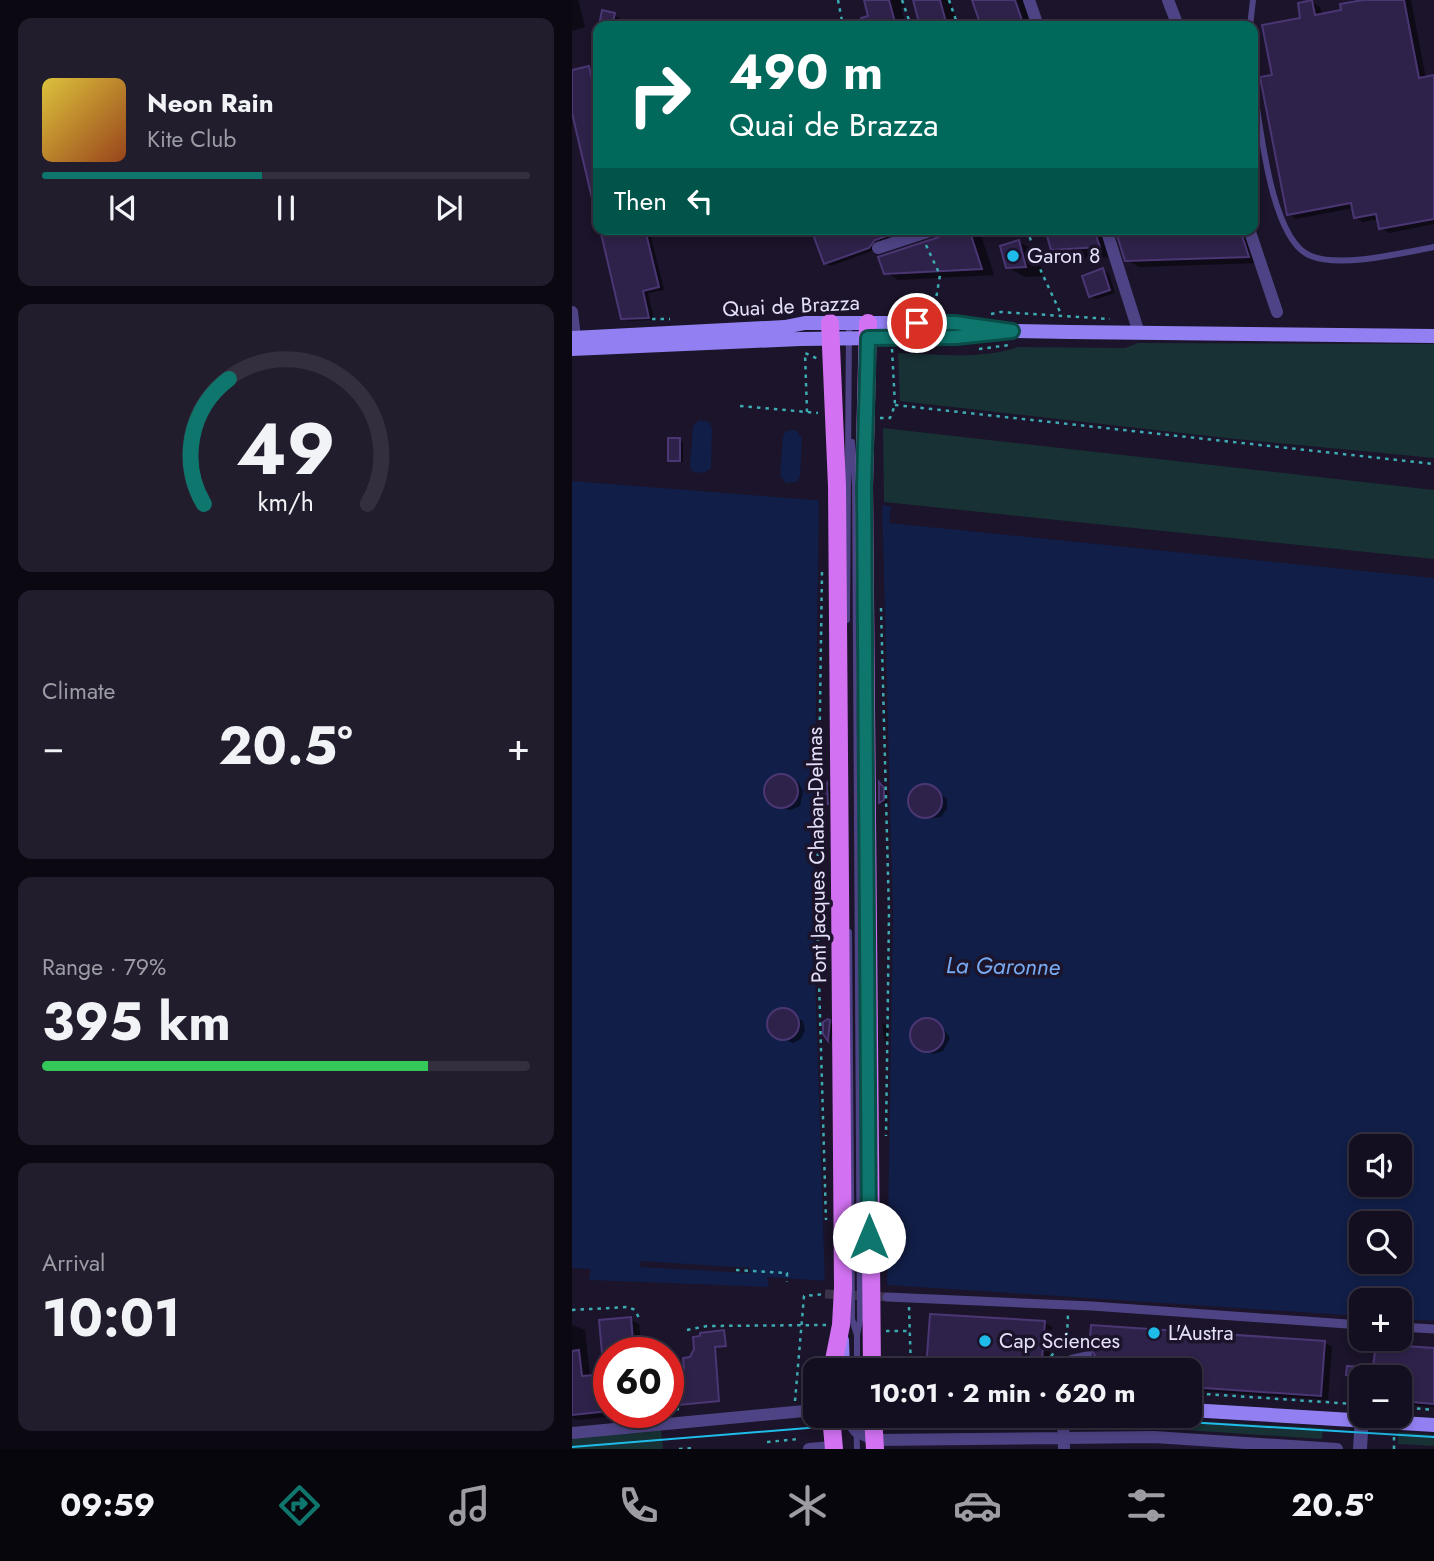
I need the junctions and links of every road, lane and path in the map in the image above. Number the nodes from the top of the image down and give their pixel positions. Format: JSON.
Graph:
{"nodes":[{"id":1,"x":839,"y":0,"type":"edge"},
{"id":2,"x":902,"y":0,"type":"edge"},
{"id":3,"x":949,"y":0,"type":"edge"},
{"id":4,"x":1029,"y":0,"type":"edge"},
{"id":5,"x":1168,"y":0,"type":"edge"},
{"id":6,"x":1253,"y":0,"type":"edge"},
{"id":7,"x":842,"y":21,"type":"edge"},
{"id":8,"x":908,"y":21,"type":"edge"},
{"id":9,"x":956,"y":21,"type":"edge"},
{"id":10,"x":1036,"y":21,"type":"edge"},
{"id":11,"x":1176,"y":21,"type":"edge"},
{"id":12,"x":1251,"y":21,"type":"edge"},
{"id":13,"x":1258,"y":108,"type":"edge"},
{"id":14,"x":919,"y":235,"type":"edge"},
{"id":15,"x":922,"y":235,"type":"edge"},
{"id":16,"x":1029,"y":235,"type":"edge"},
{"id":17,"x":1108,"y":235,"type":"edge"},
{"id":18,"x":1251,"y":235,"type":"edge"},
{"id":19,"x":1434,"y":247,"type":"edge"},
{"id":20,"x":878,"y":248,"type":"dead end"},
{"id":21,"x":934,"y":312,"type":"dead end"},
{"id":22,"x":1277,"y":312,"type":"dead end"},
{"id":23,"x":1062,"y":315,"type":"junction"},
{"id":24,"x":983,"y":316,"type":"dead end"},
{"id":25,"x":831,"y":331,"type":"junction"},
{"id":26,"x":1070,"y":332,"type":"junction"},
{"id":27,"x":862,"y":333,"type":"junction"},
{"id":28,"x":1137,"y":333,"type":"junction"},
{"id":29,"x":1434,"y":335,"type":"edge"},
{"id":30,"x":574,"y":336,"type":"edge"},
{"id":31,"x":1021,"y":344,"type":"dead end"},
{"id":32,"x":903,"y":349,"type":"dead end"},
{"id":33,"x":968,"y":349,"type":"dead end"},
{"id":34,"x":805,"y":353,"type":"dead end"},
{"id":35,"x":805,"y":371,"type":"junction"},
{"id":36,"x":813,"y":371,"type":"dead end"},
{"id":37,"x":895,"y":404,"type":"junction"},
{"id":38,"x":740,"y":406,"type":"dead end"},
{"id":39,"x":807,"y":412,"type":"junction"},
{"id":40,"x":817,"y":412,"type":"dead end"},
{"id":41,"x":882,"y":418,"type":"dead end"},
{"id":42,"x":1434,"y":464,"type":"edge"},
{"id":43,"x":851,"y":486,"type":"junction"},
{"id":44,"x":822,"y":568,"type":"dead end"},
{"id":45,"x":881,"y":608,"type":"dead end"},
{"id":46,"x":889,"y":1023,"type":"dead end"},
{"id":47,"x":827,"y":1231,"type":"dead end"},
{"id":48,"x":736,"y":1270,"type":"dead end"},
{"id":49,"x":787,"y":1282,"type":"dead end"},
{"id":50,"x":856,"y":1289,"type":"junction"},
{"id":51,"x":825,"y":1294,"type":"tunnel mouth"},
{"id":52,"x":887,"y":1297,"type":"tunnel mouth"},
{"id":53,"x":909,"y":1298,"type":"junction"},
{"id":54,"x":1069,"y":1305,"type":"junction"},
{"id":55,"x":572,"y":1310,"type":"edge"},
{"id":56,"x":639,"y":1318,"type":"dead end"},
{"id":57,"x":1349,"y":1323,"type":"edge"},
{"id":58,"x":802,"y":1325,"type":"junction"},
{"id":59,"x":835,"y":1325,"type":"junction"},
{"id":60,"x":1412,"y":1328,"type":"edge"},
{"id":61,"x":1434,"y":1329,"type":"edge"},
{"id":62,"x":687,"y":1330,"type":"dead end"},
{"id":63,"x":883,"y":1331,"type":"dead end"},
{"id":64,"x":910,"y":1331,"type":"junction"},
{"id":65,"x":1089,"y":1354,"type":"dead end"},
{"id":66,"x":833,"y":1358,"type":"edge"},
{"id":67,"x":841,"y":1358,"type":"edge"},
{"id":68,"x":857,"y":1358,"type":"edge"},
{"id":69,"x":869,"y":1358,"type":"edge"},
{"id":70,"x":911,"y":1358,"type":"edge"},
{"id":71,"x":1050,"y":1358,"type":"edge"},
{"id":72,"x":1071,"y":1358,"type":"edge"},
{"id":73,"x":1202,"y":1394,"type":"edge"},
{"id":74,"x":795,"y":1401,"type":"dead end"},
{"id":75,"x":1202,"y":1402,"type":"edge"},
{"id":76,"x":1349,"y":1404,"type":"edge"},
{"id":77,"x":1412,"y":1409,"type":"edge"},
{"id":78,"x":1202,"y":1410,"type":"edge"},
{"id":79,"x":1434,"y":1410,"type":"edge"},
{"id":80,"x":803,"y":1411,"type":"edge"},
{"id":81,"x":1349,"y":1415,"type":"edge"},
{"id":82,"x":1349,"y":1416,"type":"edge"},
{"id":83,"x":1412,"y":1416,"type":"edge"},
{"id":84,"x":1434,"y":1418,"type":"edge"},
{"id":85,"x":1412,"y":1422,"type":"edge"},
{"id":86,"x":1434,"y":1425,"type":"edge"},
{"id":87,"x":832,"y":1428,"type":"edge"},
{"id":88,"x":854,"y":1428,"type":"edge"},
{"id":89,"x":856,"y":1428,"type":"edge"},
{"id":90,"x":1361,"y":1428,"type":"edge"},
{"id":91,"x":856,"y":1431,"type":"junction"},
{"id":92,"x":572,"y":1433,"type":"edge"},
{"id":93,"x":798,"y":1439,"type":"dead end"},
{"id":94,"x":767,"y":1442,"type":"dead end"},
{"id":95,"x":1064,"y":1443,"type":"edge"},
{"id":96,"x":875,"y":1444,"type":"edge"},
{"id":97,"x":1244,"y":1446,"type":"edge"},
{"id":98,"x":693,"y":1448,"type":"edge"},
{"id":99,"x":834,"y":1448,"type":"edge"},
{"id":100,"x":679,"y":1449,"type":"edge"},
{"id":101,"x":809,"y":1449,"type":"edge"},
{"id":102,"x":857,"y":1449,"type":"edge"},
{"id":103,"x":1337,"y":1449,"type":"edge"},
{"id":104,"x":1360,"y":1449,"type":"edge"}],
"edges":[{"from":1,"to":7,"type":"path"},
{"from":2,"to":8,"type":"path"},
{"from":3,"to":9,"type":"path"},
{"from":4,"to":10,"type":"street"},
{"from":5,"to":11,"type":"street"},
{"from":6,"to":12,"type":"lane"},
{"from":13,"to":19,"type":"lane"},
{"from":14,"to":20,"type":"street"},
{"from":15,"to":21,"type":"path"},
{"from":16,"to":23,"type":"path"},
{"from":17,"to":28,"type":"street"},
{"from":18,"to":22,"type":"street"},
{"from":23,"to":24,"type":"path"},
{"from":23,"to":26,"type":"path"},
{"from":23,"to":28,"type":"path"},
{"from":25,"to":27,"type":"main road","name":"Quai de Brazza"},
{"from":25,"to":27,"type":"main road","name":"Quai de Brazza"},
{"from":25,"to":30,"type":"main road","name":"Quai de Brazza"},
{"from":25,"to":30,"type":"main road","name":"Quai de Brazza"},
{"from":25,"to":43,"type":"main road","name":"Pont Jacques Chaban-Delmas"},
{"from":26,"to":27,"type":"main road","name":"Quai de Brazza"},
{"from":26,"to":28,"type":"main road","name":"Quai de Brazza"},
{"from":27,"to":43,"type":"main road","name":"Pont Jacques Chaban-Delmas"},
{"from":27,"to":43,"type":"lane"},
{"from":28,"to":29,"type":"main road","name":"Quai de Brazza"},
{"from":31,"to":33,"type":"path"},
{"from":32,"to":37,"type":"path"},
{"from":34,"to":35,"type":"path"},
{"from":35,"to":36,"type":"path"},
{"from":35,"to":39,"type":"path"},
{"from":37,"to":41,"type":"path"},
{"from":37,"to":42,"type":"path"},
{"from":38,"to":39,"type":"path"},
{"from":39,"to":40,"type":"path"},
{"from":43,"to":50,"type":"main road","name":"Pont Jacques Chaban-Delmas"},
{"from":43,"to":50,"type":"main road","name":"Pont Jacques Chaban-Delmas"},
{"from":44,"to":47,"type":"path"},
{"from":45,"to":46,"type":"path"},
{"from":48,"to":49,"type":"path"},
{"from":50,"to":59,"type":"main road","name":"Pont Jacques Chaban-Delmas"},
{"from":50,"to":68,"type":"lane"},
{"from":50,"to":69,"type":"main road","name":"Pont Jacques Chaban-Delmas"},
{"from":51,"to":58,"type":"path"},
{"from":52,"to":53,"type":"street"},
{"from":53,"to":54,"type":"street"},
{"from":53,"to":64,"type":"path"},
{"from":54,"to":57,"type":"street"},
{"from":54,"to":71,"type":"path"},
{"from":55,"to":56,"type":"path"},
{"from":58,"to":59,"type":"path"},
{"from":58,"to":62,"type":"path"},
{"from":58,"to":74,"type":"path"},
{"from":59,"to":66,"type":"main road","name":"Pont Jacques Chaban-Delmas"},
{"from":59,"to":67,"type":"main road"},
{"from":60,"to":61,"type":"street"},
{"from":63,"to":64,"type":"path"},
{"from":64,"to":70,"type":"path"},
{"from":65,"to":72,"type":"lane"},
{"from":73,"to":76,"type":"path"},
{"from":75,"to":81,"type":"main road"},
{"from":77,"to":79,"type":"path"},
{"from":78,"to":82,"type":"main road"},
{"from":80,"to":92,"type":"street"},
{"from":83,"to":84,"type":"main road"},
{"from":85,"to":86,"type":"main road"},
{"from":87,"to":99,"type":"main road"},
{"from":88,"to":91,"type":"street"},
{"from":89,"to":91,"type":"lane"},
{"from":90,"to":104,"type":"street"},
{"from":91,"to":96,"type":"street"},
{"from":91,"to":102,"type":"lane"},
{"from":93,"to":94,"type":"path"},
{"from":95,"to":96,"type":"street"},
{"from":95,"to":97,"type":"street"},
{"from":97,"to":103,"type":"street"},
{"from":98,"to":100,"type":"path"},
{"from":99,"to":101,"type":"street"}]}
